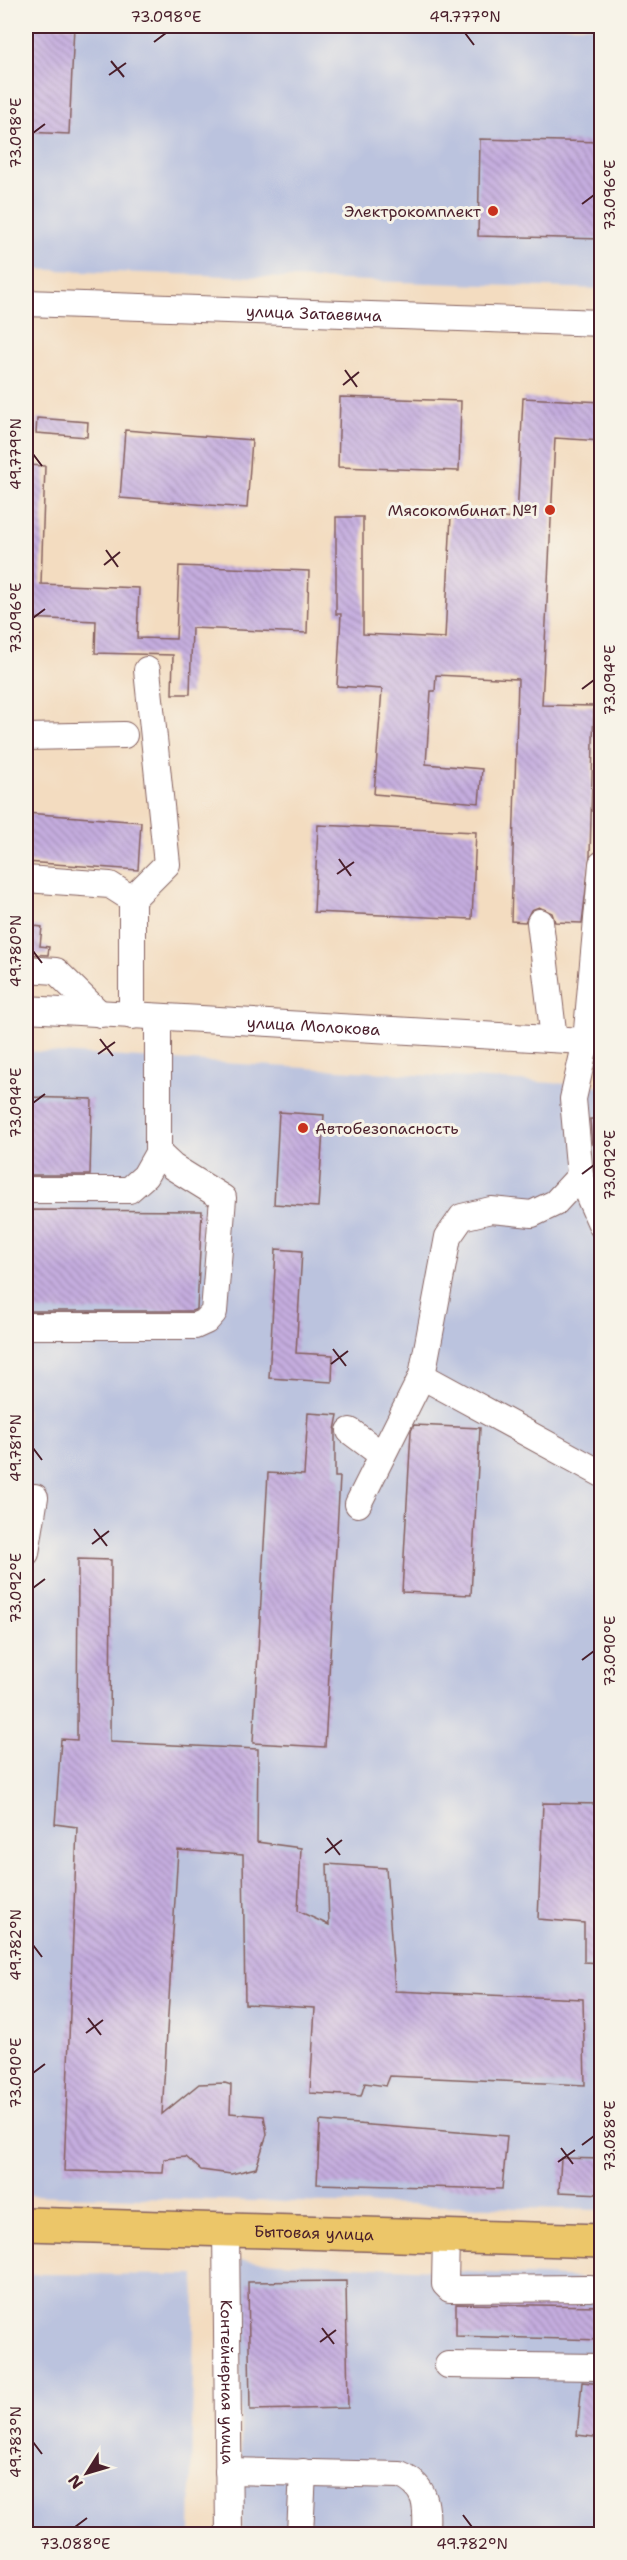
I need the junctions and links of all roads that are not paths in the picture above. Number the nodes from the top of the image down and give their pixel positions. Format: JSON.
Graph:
{"nodes":[{"id":1,"x":26,"y":292,"type":"edge"},
{"id":2,"x":26,"y":303,"type":"edge"},
{"id":3,"x":88,"y":306,"type":"junction"},
{"id":4,"x":602,"y":323,"type":"edge"},
{"id":5,"x":147,"y":670,"type":"dead end"},
{"id":6,"x":124,"y":735,"type":"dead end"},
{"id":7,"x":26,"y":737,"type":"edge"},
{"id":8,"x":602,"y":864,"type":"edge"},
{"id":9,"x":26,"y":879,"type":"edge"},
{"id":10,"x":600,"y":891,"type":"edge"},
{"id":11,"x":132,"y":899,"type":"junction"},
{"id":12,"x":540,"y":922,"type":"dead end"},
{"id":13,"x":26,"y":969,"type":"edge"},
{"id":14,"x":26,"y":1009,"type":"edge"},
{"id":15,"x":100,"y":1014,"type":"junction"},
{"id":16,"x":132,"y":1016,"type":"junction"},
{"id":17,"x":158,"y":1018,"type":"junction"},
{"id":18,"x":554,"y":1039,"type":"junction"},
{"id":19,"x":594,"y":1042,"type":"edge"},
{"id":20,"x":158,"y":1153,"type":"junction"},
{"id":21,"x":580,"y":1176,"type":"junction"},
{"id":22,"x":26,"y":1191,"type":"edge"},
{"id":23,"x":602,"y":1226,"type":"edge"},
{"id":24,"x":26,"y":1326,"type":"edge"},
{"id":25,"x":422,"y":1376,"type":"junction"},
{"id":26,"x":350,"y":1431,"type":"dead end"},
{"id":27,"x":382,"y":1455,"type":"junction"},
{"id":28,"x":602,"y":1474,"type":"edge"},
{"id":29,"x":35,"y":1497,"type":"dead end"},
{"id":30,"x":358,"y":1504,"type":"dead end"},
{"id":31,"x":26,"y":1554,"type":"edge"},
{"id":32,"x":26,"y":2224,"type":"edge"},
{"id":33,"x":226,"y":2229,"type":"junction"},
{"id":34,"x":446,"y":2235,"type":"junction"},
{"id":35,"x":602,"y":2241,"type":"edge"},
{"id":36,"x":590,"y":2288,"type":"dead end"},
{"id":37,"x":448,"y":2365,"type":"dead end"},
{"id":38,"x":602,"y":2367,"type":"edge"},
{"id":39,"x":228,"y":2471,"type":"junction"},
{"id":40,"x":303,"y":2472,"type":"junction"},
{"id":41,"x":229,"y":2535,"type":"edge"},
{"id":42,"x":300,"y":2535,"type":"edge"},
{"id":43,"x":426,"y":2535,"type":"edge"}],
"edges":[{"from":1,"to":3,"type":"street"},
{"from":2,"to":3,"type":"street","name":"улица Затаевича"},
{"from":3,"to":4,"type":"street","name":"улица Затаевича"},
{"from":5,"to":11,"type":"street"},
{"from":6,"to":7,"type":"street"},
{"from":8,"to":10,"type":"street"},
{"from":9,"to":11,"type":"street"},
{"from":10,"to":19,"type":"street"},
{"from":11,"to":16,"type":"street"},
{"from":12,"to":18,"type":"street"},
{"from":13,"to":15,"type":"street"},
{"from":14,"to":15,"type":"street","name":"улица Молокова"},
{"from":15,"to":16,"type":"street","name":"улица Молокова"},
{"from":16,"to":17,"type":"street","name":"улица Молокова"},
{"from":17,"to":18,"type":"street","name":"улица Молокова"},
{"from":17,"to":20,"type":"street"},
{"from":18,"to":19,"type":"street","name":"улица Молокова"},
{"from":19,"to":21,"type":"street"},
{"from":20,"to":22,"type":"street"},
{"from":20,"to":24,"type":"street"},
{"from":21,"to":23,"type":"street"},
{"from":21,"to":25,"type":"street"},
{"from":25,"to":27,"type":"street"},
{"from":25,"to":28,"type":"street"},
{"from":26,"to":27,"type":"street"},
{"from":27,"to":30,"type":"street"},
{"from":29,"to":31,"type":"street"},
{"from":32,"to":33,"type":"main road","name":"Бытовая улица"},
{"from":33,"to":34,"type":"main road","name":"Бытовая улица"},
{"from":33,"to":39,"type":"street","name":"Контейнерная улица"},
{"from":34,"to":35,"type":"main road","name":"Бытовая улица"},
{"from":34,"to":36,"type":"street"},
{"from":37,"to":38,"type":"street"},
{"from":39,"to":40,"type":"street"},
{"from":39,"to":41,"type":"street","name":"Контейнерная улица"},
{"from":40,"to":42,"type":"street"},
{"from":40,"to":43,"type":"street"}]}
